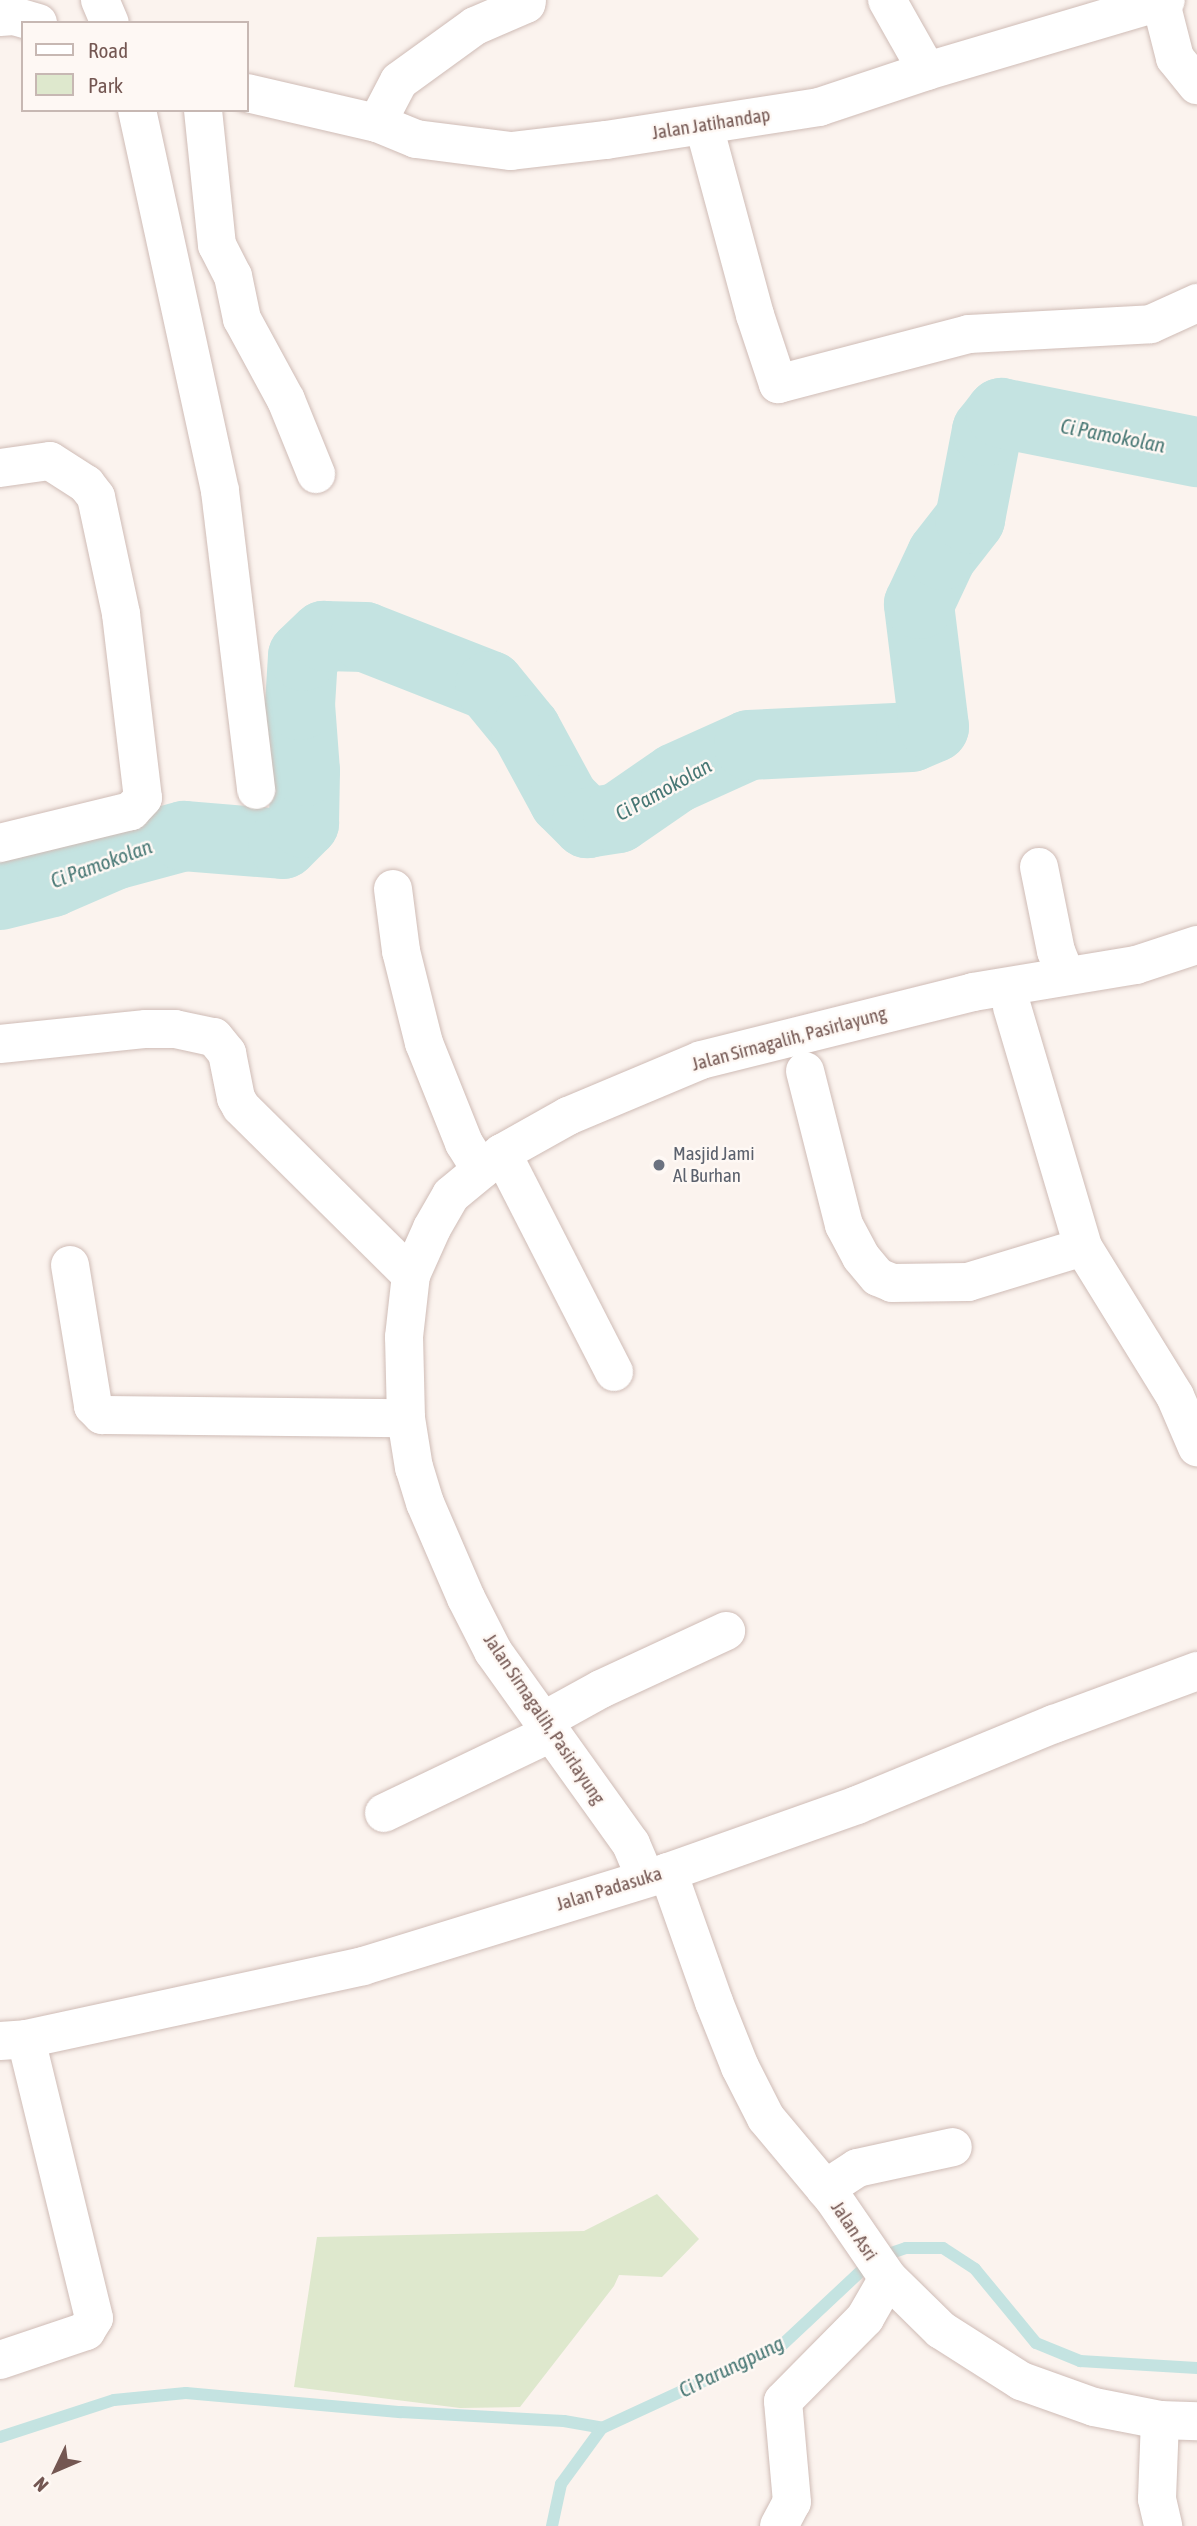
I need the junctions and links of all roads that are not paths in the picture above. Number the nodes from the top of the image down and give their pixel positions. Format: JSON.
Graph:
{"nodes":[{"id":1,"x":100,"y":0,"type":"edge"},
{"id":2,"x":527,"y":0,"type":"edge"},
{"id":3,"x":887,"y":0,"type":"edge"},
{"id":4,"x":1163,"y":1,"type":"edge"},
{"id":5,"x":0,"y":17,"type":"edge"},
{"id":6,"x":30,"y":21,"type":"edge"},
{"id":7,"x":109,"y":21,"type":"edge"},
{"id":8,"x":926,"y":71,"type":"junction"},
{"id":9,"x":1197,"y":85,"type":"edge"},
{"id":10,"x":248,"y":93,"type":"edge"},
{"id":11,"x":137,"y":112,"type":"edge"},
{"id":12,"x":203,"y":112,"type":"edge"},
{"id":13,"x":377,"y":123,"type":"junction"},
{"id":14,"x":704,"y":125,"type":"junction"},
{"id":15,"x":1197,"y":303,"type":"edge"},
{"id":16,"x":0,"y":468,"type":"edge"},
{"id":17,"x":316,"y":474,"type":"dead end"},
{"id":18,"x":256,"y":790,"type":"dead end"},
{"id":19,"x":0,"y":842,"type":"edge"},
{"id":20,"x":1039,"y":867,"type":"dead end"},
{"id":21,"x":393,"y":889,"type":"dead end"},
{"id":22,"x":1197,"y":945,"type":"edge"},
{"id":23,"x":1066,"y":976,"type":"junction"},
{"id":24,"x":1012,"y":1007,"type":"dead end"},
{"id":25,"x":0,"y":1045,"type":"edge"},
{"id":26,"x":805,"y":1071,"type":"dead end"},
{"id":27,"x":492,"y":1161,"type":"junction"},
{"id":28,"x":1083,"y":1247,"type":"junction"},
{"id":29,"x":70,"y":1265,"type":"dead end"},
{"id":30,"x":411,"y":1275,"type":"junction"},
{"id":31,"x":614,"y":1372,"type":"dead end"},
{"id":32,"x":406,"y":1418,"type":"junction"},
{"id":33,"x":1197,"y":1447,"type":"edge"},
{"id":34,"x":726,"y":1631,"type":"dead end"},
{"id":35,"x":1197,"y":1671,"type":"edge"},
{"id":36,"x":547,"y":1727,"type":"junction"},
{"id":37,"x":384,"y":1813,"type":"dead end"},
{"id":38,"x":656,"y":1875,"type":"junction"},
{"id":39,"x":13,"y":2040,"type":"edge"},
{"id":40,"x":953,"y":2147,"type":"dead end"},
{"id":41,"x":825,"y":2189,"type":"junction"},
{"id":42,"x":877,"y":2262,"type":"junction"},
{"id":43,"x":0,"y":2360,"type":"edge"},
{"id":44,"x":1179,"y":2421,"type":"edge"},
{"id":45,"x":791,"y":2518,"type":"edge"},
{"id":46,"x":1163,"y":2526,"type":"edge"}],
"edges":[{"from":1,"to":7,"type":"street"},
{"from":2,"to":13,"type":"street"},
{"from":3,"to":8,"type":"street"},
{"from":4,"to":8,"type":"street","name":"Jalan Jatihandap"},
{"from":4,"to":9,"type":"street"},
{"from":5,"to":6,"type":"street"},
{"from":8,"to":14,"type":"street","name":"Jalan Jatihandap"},
{"from":10,"to":13,"type":"street","name":"Jalan Jatihandap"},
{"from":11,"to":18,"type":"street"},
{"from":12,"to":17,"type":"street"},
{"from":13,"to":14,"type":"street","name":"Jalan Jatihandap"},
{"from":14,"to":15,"type":"street"},
{"from":16,"to":19,"type":"street"},
{"from":20,"to":23,"type":"street"},
{"from":21,"to":27,"type":"street"},
{"from":22,"to":23,"type":"street","name":"Jalan Sirnagalih, Pasirlayung"},
{"from":23,"to":27,"type":"street","name":"Jalan Sirnagalih, Pasirlayung"},
{"from":24,"to":28,"type":"street"},
{"from":25,"to":30,"type":"street"},
{"from":26,"to":28,"type":"street"},
{"from":27,"to":30,"type":"street","name":"Jalan Sirnagalih, Pasirlayung"},
{"from":27,"to":31,"type":"street"},
{"from":28,"to":33,"type":"street"},
{"from":29,"to":32,"type":"street"},
{"from":30,"to":32,"type":"street","name":"Jalan Sirnagalih, Pasirlayung"},
{"from":32,"to":36,"type":"street","name":"Jalan Sirnagalih, Pasirlayung"},
{"from":34,"to":36,"type":"street"},
{"from":35,"to":38,"type":"street","name":"Jalan Padasuka"},
{"from":36,"to":37,"type":"street"},
{"from":36,"to":38,"type":"street","name":"Jalan Sirnagalih, Pasirlayung"},
{"from":38,"to":39,"type":"street","name":"Jalan Padasuka"},
{"from":38,"to":41,"type":"street","name":"Jalan Asri"},
{"from":39,"to":43,"type":"street"},
{"from":40,"to":41,"type":"street"},
{"from":41,"to":42,"type":"street","name":"Jalan Asri"},
{"from":42,"to":44,"type":"street","name":"Jalan Asri"},
{"from":42,"to":45,"type":"street"},
{"from":44,"to":46,"type":"street"}]}
